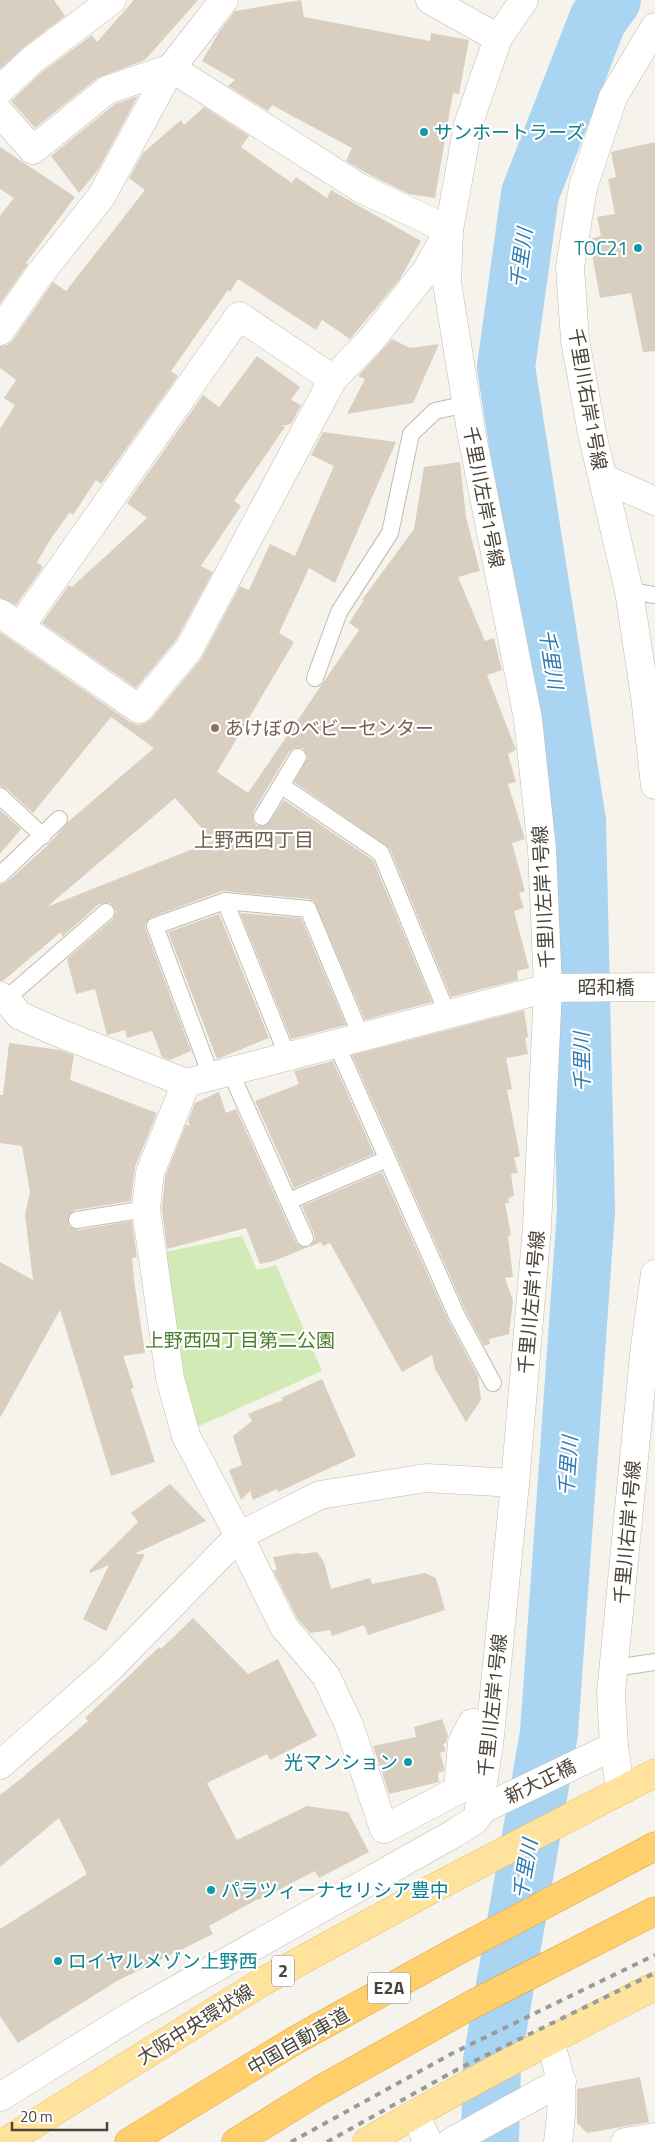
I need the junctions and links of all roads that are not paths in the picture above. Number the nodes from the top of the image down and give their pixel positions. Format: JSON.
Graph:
{"nodes":[{"id":1,"x":112,"y":0,"type":"edge"},
{"id":2,"x":224,"y":0,"type":"edge"},
{"id":3,"x":430,"y":0,"type":"edge"},
{"id":4,"x":524,"y":0,"type":"edge"},
{"id":5,"x":655,"y":27,"type":"edge"},
{"id":6,"x":498,"y":38,"type":"junction"},
{"id":7,"x":171,"y":68,"type":"junction"},
{"id":8,"x":0,"y":90,"type":"edge"},
{"id":9,"x":0,"y":113,"type":"edge"},
{"id":10,"x":449,"y":230,"type":"junction"},
{"id":11,"x":0,"y":331,"type":"edge"},
{"id":12,"x":333,"y":379,"type":"junction"},
{"id":13,"x":467,"y":404,"type":"junction"},
{"id":14,"x":602,"y":478,"type":"junction"},
{"id":15,"x":655,"y":501,"type":"edge"},
{"id":16,"x":642,"y":593,"type":"edge"},
{"id":17,"x":10,"y":620,"type":"edge"},
{"id":18,"x":315,"y":678,"type":"dead end"},
{"id":19,"x":298,"y":757,"type":"dead end"},
{"id":20,"x":655,"y":785,"type":"edge"},
{"id":21,"x":282,"y":786,"type":"junction"},
{"id":22,"x":0,"y":796,"type":"edge"},
{"id":23,"x":262,"y":817,"type":"dead end"},
{"id":24,"x":59,"y":819,"type":"dead end"},
{"id":25,"x":43,"y":836,"type":"junction"},
{"id":26,"x":0,"y":875,"type":"edge"},
{"id":27,"x":225,"y":902,"type":"junction"},
{"id":28,"x":106,"y":912,"type":"dead end"},
{"id":29,"x":553,"y":987,"type":"junction"},
{"id":30,"x":655,"y":987,"type":"edge"},
{"id":31,"x":3,"y":998,"type":"edge"},
{"id":32,"x":447,"y":1014,"type":"junction"},
{"id":33,"x":348,"y":1040,"type":"junction"},
{"id":34,"x":287,"y":1055,"type":"junction"},
{"id":35,"x":209,"y":1076,"type":"junction"},
{"id":36,"x":387,"y":1159,"type":"junction"},
{"id":37,"x":288,"y":1201,"type":"junction"},
{"id":38,"x":146,"y":1209,"type":"junction"},
{"id":39,"x":77,"y":1220,"type":"dead end"},
{"id":40,"x":305,"y":1238,"type":"dead end"},
{"id":41,"x":655,"y":1274,"type":"edge"},
{"id":42,"x":493,"y":1383,"type":"dead end"},
{"id":43,"x":646,"y":1419,"type":"edge"},
{"id":44,"x":515,"y":1482,"type":"junction"},
{"id":45,"x":239,"y":1536,"type":"junction"},
{"id":46,"x":655,"y":1662,"type":"edge"},
{"id":47,"x":614,"y":1668,"type":"junction"},
{"id":48,"x":491,"y":1725,"type":"junction"},
{"id":49,"x":606,"y":1750,"type":"junction"},
{"id":50,"x":0,"y":1766,"type":"edge"},
{"id":51,"x":655,"y":1773,"type":"edge"},
{"id":52,"x":620,"y":1790,"type":"junction"},
{"id":53,"x":481,"y":1811,"type":"junction"},
{"id":54,"x":655,"y":1846,"type":"edge"},
{"id":55,"x":655,"y":1911,"type":"edge"},
{"id":56,"x":655,"y":1986,"type":"edge"},
{"id":57,"x":549,"y":2040,"type":"junction"},
{"id":58,"x":557,"y":2084,"type":"junction"},
{"id":59,"x":0,"y":2098,"type":"edge"},
{"id":60,"x":414,"y":2114,"type":"junction"},
{"id":61,"x":655,"y":2136,"type":"edge"},
{"id":62,"x":5,"y":2142,"type":"edge"},
{"id":63,"x":129,"y":2142,"type":"edge"},
{"id":64,"x":236,"y":2142,"type":"edge"},
{"id":65,"x":367,"y":2142,"type":"edge"},
{"id":66,"x":425,"y":2142,"type":"edge"},
{"id":67,"x":451,"y":2142,"type":"edge"},
{"id":68,"x":558,"y":2142,"type":"edge"},
{"id":69,"x":625,"y":2142,"type":"edge"}],
"edges":[{"from":1,"to":8,"type":"street"},
{"from":2,"to":7,"type":"street"},
{"from":3,"to":6,"type":"street"},
{"from":4,"to":6,"type":"street","name":"千里川左岸1号線"},
{"from":5,"to":14,"type":"street","name":"千里川右岸1号線"},
{"from":6,"to":10,"type":"street","name":"千里川左岸1号線"},
{"from":7,"to":9,"type":"street"},
{"from":7,"to":10,"type":"street"},
{"from":7,"to":11,"type":"street"},
{"from":10,"to":12,"type":"street"},
{"from":10,"to":13,"type":"street","name":"千里川左岸1号線"},
{"from":12,"to":17,"type":"street"},
{"from":12,"to":17,"type":"street"},
{"from":13,"to":18,"type":"lane"},
{"from":13,"to":29,"type":"street","name":"千里川左岸1号線"},
{"from":14,"to":15,"type":"street"},
{"from":14,"to":16,"type":"street","name":"千里川右岸1号線"},
{"from":16,"to":20,"type":"street","name":"千里川右岸1号線"},
{"from":19,"to":21,"type":"lane"},
{"from":21,"to":23,"type":"lane"},
{"from":21,"to":32,"type":"lane"},
{"from":22,"to":25,"type":"lane"},
{"from":24,"to":25,"type":"lane"},
{"from":25,"to":26,"type":"lane"},
{"from":27,"to":33,"type":"lane"},
{"from":27,"to":34,"type":"lane"},
{"from":27,"to":35,"type":"lane"},
{"from":28,"to":31,"type":"lane"},
{"from":29,"to":30,"type":"street","name":"昭和橋"},
{"from":29,"to":32,"type":"street","name":"昭和橋"},
{"from":29,"to":44,"type":"street","name":"千里川左岸1号線"},
{"from":31,"to":35,"type":"street"},
{"from":32,"to":33,"type":"street","name":"昭和橋"},
{"from":33,"to":34,"type":"street","name":"昭和橋"},
{"from":33,"to":36,"type":"lane"},
{"from":34,"to":35,"type":"street","name":"昭和橋"},
{"from":35,"to":37,"type":"lane"},
{"from":35,"to":38,"type":"street"},
{"from":36,"to":37,"type":"lane"},
{"from":36,"to":42,"type":"lane"},
{"from":37,"to":40,"type":"lane"},
{"from":38,"to":39,"type":"lane"},
{"from":38,"to":45,"type":"street"},
{"from":41,"to":43,"type":"street","name":"千里川右岸1号線"},
{"from":43,"to":47,"type":"street","name":"千里川右岸1号線"},
{"from":44,"to":45,"type":"street"},
{"from":44,"to":48,"type":"street","name":"千里川左岸1号線"},
{"from":45,"to":48,"type":"street"},
{"from":45,"to":50,"type":"street"},
{"from":46,"to":47,"type":"lane"},
{"from":47,"to":49,"type":"street","name":"千里川右岸1号線"},
{"from":48,"to":53,"type":"street","name":"千里川左岸1号線"},
{"from":49,"to":52,"type":"street","name":"千里川右岸1号線"},
{"from":49,"to":53,"type":"street","name":"新大正橋"},
{"from":51,"to":52,"type":"main road","name":"大阪中央環状線","number":"2"},
{"from":52,"to":62,"type":"main road","name":"大阪中央環状線","number":"2"},
{"from":53,"to":59,"type":"street","name":"新大正橋"},
{"from":54,"to":63,"type":"highway","name":"中国自動車道","number":"E2A"},
{"from":55,"to":64,"type":"highway"},
{"from":56,"to":57,"type":"main road"},
{"from":57,"to":58,"type":"street"},
{"from":57,"to":60,"type":"main road"},
{"from":58,"to":67,"type":"street"},
{"from":58,"to":68,"type":"street"},
{"from":60,"to":65,"type":"main road"},
{"from":60,"to":66,"type":"street"},
{"from":61,"to":69,"type":"street"}]}
